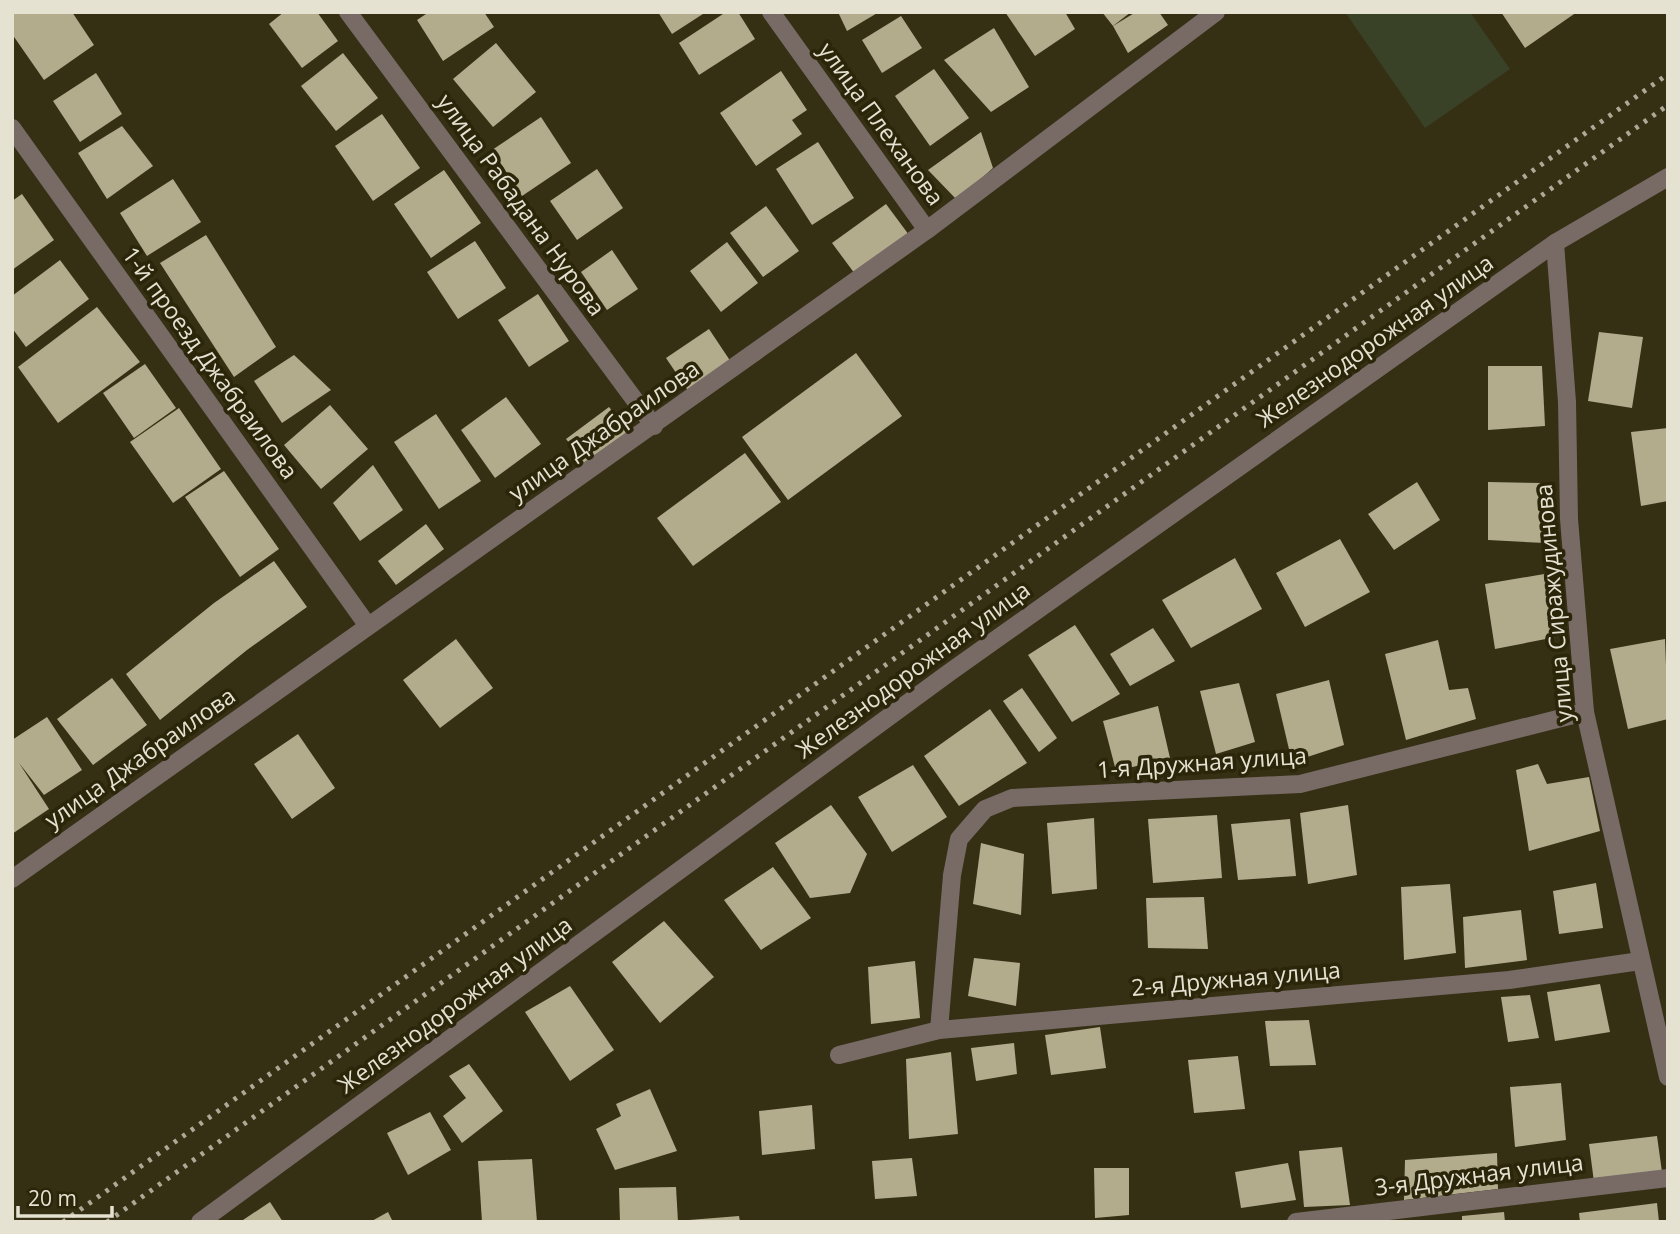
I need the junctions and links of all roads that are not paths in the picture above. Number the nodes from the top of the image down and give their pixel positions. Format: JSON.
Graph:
{"nodes":[{"id":1,"x":348,"y":12,"type":"edge"},
{"id":2,"x":771,"y":12,"type":"edge"},
{"id":3,"x":1207,"y":15,"type":"edge"},
{"id":4,"x":12,"y":128,"type":"edge"},
{"id":5,"x":1668,"y":177,"type":"edge"},
{"id":6,"x":928,"y":230,"type":"junction"},
{"id":7,"x":1555,"y":243,"type":"junction"},
{"id":8,"x":654,"y":426,"type":"junction"},
{"id":9,"x":368,"y":626,"type":"junction"},
{"id":10,"x":1585,"y":712,"type":"junction"},
{"id":11,"x":12,"y":879,"type":"edge"},
{"id":12,"x":1640,"y":961,"type":"junction"},
{"id":13,"x":939,"y":1030,"type":"junction"},
{"id":14,"x":839,"y":1055,"type":"dead end"},
{"id":15,"x":1668,"y":1077,"type":"edge"},
{"id":16,"x":1668,"y":1178,"type":"edge"},
{"id":17,"x":200,"y":1222,"type":"edge"},
{"id":18,"x":1297,"y":1222,"type":"edge"}],
"edges":[{"from":1,"to":8,"type":"street","name":"улица Рабадана Нурова"},
{"from":2,"to":6,"type":"street","name":"улица Плеханова"},
{"from":3,"to":6,"type":"street","name":"улица Джабраилова"},
{"from":4,"to":9,"type":"street","name":"1-й проезд Джабраилова"},
{"from":5,"to":7,"type":"street","name":"Железнодорожная улица"},
{"from":6,"to":8,"type":"street","name":"улица Джабраилова"},
{"from":7,"to":10,"type":"street","name":"улица Сиражудинова"},
{"from":7,"to":17,"type":"street","name":"Железнодорожная улица"},
{"from":8,"to":9,"type":"street","name":"улица Джабраилова"},
{"from":9,"to":11,"type":"street","name":"улица Джабраилова"},
{"from":10,"to":12,"type":"street","name":"улица Сиражудинова"},
{"from":10,"to":13,"type":"street","name":"1-я Дружная улица"},
{"from":12,"to":13,"type":"street","name":"2-я Дружная улица"},
{"from":12,"to":15,"type":"street","name":"улица Сиражудинова"},
{"from":13,"to":14,"type":"street","name":"2-я Дружная улица"},
{"from":16,"to":18,"type":"street","name":"3-я Дружная улица"}]}
